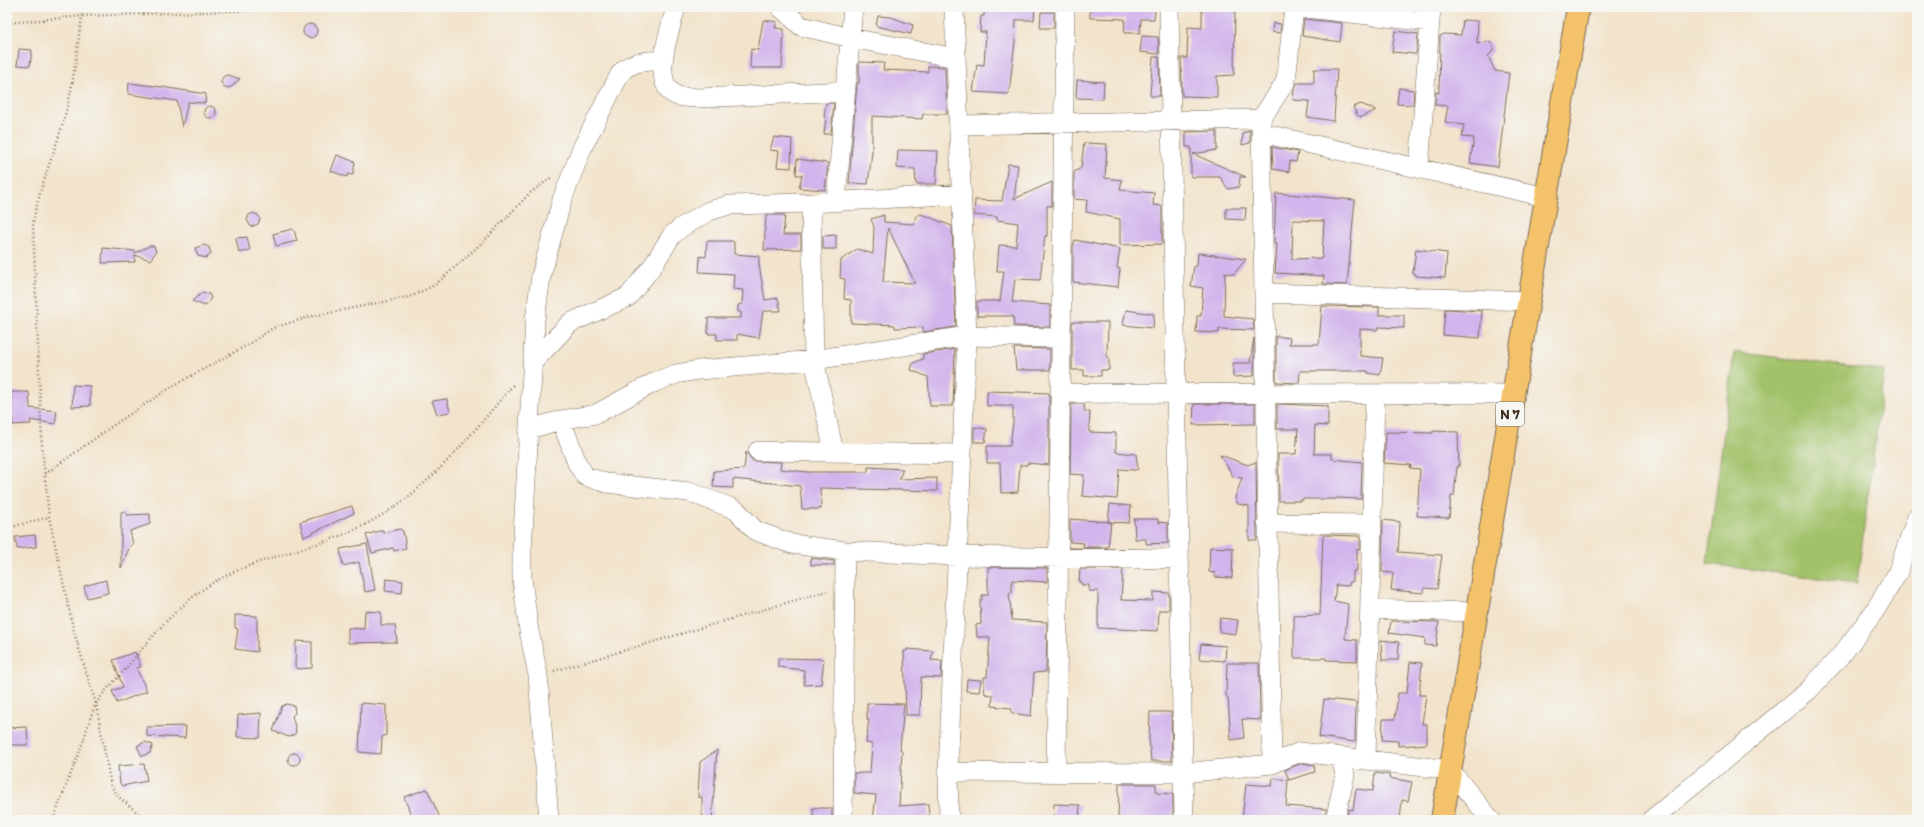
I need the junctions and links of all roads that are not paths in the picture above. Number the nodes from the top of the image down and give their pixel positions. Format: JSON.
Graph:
{"nodes":[{"id":1,"x":676,"y":7,"type":"edge"},
{"id":2,"x":780,"y":7,"type":"edge"},
{"id":3,"x":853,"y":7,"type":"edge"},
{"id":4,"x":954,"y":7,"type":"edge"},
{"id":5,"x":1065,"y":7,"type":"edge"},
{"id":6,"x":1169,"y":7,"type":"edge"},
{"id":7,"x":1294,"y":7,"type":"edge"},
{"id":8,"x":1298,"y":7,"type":"edge"},
{"id":9,"x":1578,"y":7,"type":"edge"},
{"id":10,"x":1431,"y":14,"type":"edge"},
{"id":11,"x":851,"y":38,"type":"junction"},
{"id":12,"x":956,"y":58,"type":"junction"},
{"id":13,"x":663,"y":60,"type":"junction"},
{"id":14,"x":846,"y":91,"type":"junction"},
{"id":15,"x":1171,"y":121,"type":"junction"},
{"id":16,"x":1063,"y":123,"type":"junction"},
{"id":17,"x":959,"y":125,"type":"junction"},
{"id":18,"x":1261,"y":126,"type":"junction"},
{"id":19,"x":1419,"y":168,"type":"junction"},
{"id":20,"x":962,"y":194,"type":"junction"},
{"id":21,"x":1546,"y":197,"type":"junction"},
{"id":22,"x":836,"y":201,"type":"junction"},
{"id":23,"x":812,"y":203,"type":"junction"},
{"id":24,"x":1264,"y":293,"type":"junction"},
{"id":25,"x":1529,"y":302,"type":"junction"},
{"id":26,"x":967,"y":336,"type":"junction"},
{"id":27,"x":1061,"y":338,"type":"junction"},
{"id":28,"x":814,"y":360,"type":"junction"},
{"id":29,"x":533,"y":362,"type":"junction"},
{"id":30,"x":1060,"y":393,"type":"junction"},
{"id":31,"x":1176,"y":394,"type":"junction"},
{"id":32,"x":1266,"y":394,"type":"junction"},
{"id":33,"x":1375,"y":394,"type":"junction"},
{"id":34,"x":1513,"y":394,"type":"junction"},
{"id":35,"x":561,"y":420,"type":"junction"},
{"id":36,"x":530,"y":428,"type":"junction"},
{"id":37,"x":758,"y":451,"type":"dead end"},
{"id":38,"x":834,"y":452,"type":"junction"},
{"id":39,"x":962,"y":454,"type":"junction"},
{"id":40,"x":1917,"y":517,"type":"edge"},
{"id":41,"x":1267,"y":524,"type":"junction"},
{"id":42,"x":1372,"y":524,"type":"junction"},
{"id":43,"x":845,"y":551,"type":"junction"},
{"id":44,"x":958,"y":556,"type":"junction"},
{"id":45,"x":1058,"y":557,"type":"junction"},
{"id":46,"x":1179,"y":559,"type":"junction"},
{"id":47,"x":1370,"y":609,"type":"junction"},
{"id":48,"x":1477,"y":612,"type":"junction"},
{"id":49,"x":1342,"y":757,"type":"junction"},
{"id":50,"x":1366,"y":760,"type":"junction"},
{"id":51,"x":1272,"y":764,"type":"junction"},
{"id":52,"x":1450,"y":770,"type":"junction"},
{"id":53,"x":948,"y":772,"type":"junction"},
{"id":54,"x":1056,"y":772,"type":"junction"},
{"id":55,"x":1183,"y":773,"type":"junction"},
{"id":56,"x":549,"y":820,"type":"edge"},
{"id":57,"x":843,"y":820,"type":"edge"},
{"id":58,"x":948,"y":820,"type":"edge"},
{"id":59,"x":1184,"y":820,"type":"edge"},
{"id":60,"x":1335,"y":820,"type":"edge"},
{"id":61,"x":1442,"y":820,"type":"edge"},
{"id":62,"x":1491,"y":820,"type":"edge"},
{"id":63,"x":1651,"y":820,"type":"edge"}],
"edges":[{"from":1,"to":13,"type":"street"},
{"from":2,"to":11,"type":"street"},
{"from":3,"to":11,"type":"street"},
{"from":4,"to":12,"type":"street"},
{"from":5,"to":16,"type":"street"},
{"from":6,"to":15,"type":"street"},
{"from":7,"to":18,"type":"street"},
{"from":8,"to":10,"type":"street"},
{"from":9,"to":21,"type":"highway","number":"N 7"},
{"from":10,"to":19,"type":"street"},
{"from":11,"to":12,"type":"street"},
{"from":11,"to":14,"type":"street"},
{"from":12,"to":17,"type":"street"},
{"from":13,"to":14,"type":"street"},
{"from":13,"to":29,"type":"street"},
{"from":14,"to":22,"type":"street"},
{"from":15,"to":16,"type":"street"},
{"from":15,"to":18,"type":"street"},
{"from":15,"to":31,"type":"street"},
{"from":16,"to":17,"type":"street"},
{"from":16,"to":27,"type":"street"},
{"from":17,"to":20,"type":"street"},
{"from":18,"to":19,"type":"street"},
{"from":18,"to":24,"type":"street"},
{"from":19,"to":21,"type":"street"},
{"from":20,"to":22,"type":"street"},
{"from":20,"to":26,"type":"street"},
{"from":21,"to":25,"type":"highway","number":"N 7"},
{"from":22,"to":23,"type":"street"},
{"from":23,"to":28,"type":"street"},
{"from":23,"to":29,"type":"street"},
{"from":24,"to":25,"type":"street"},
{"from":24,"to":32,"type":"street"},
{"from":25,"to":34,"type":"highway","number":"N 7"},
{"from":26,"to":27,"type":"street"},
{"from":26,"to":28,"type":"street"},
{"from":26,"to":39,"type":"street"},
{"from":27,"to":30,"type":"street"},
{"from":28,"to":35,"type":"street"},
{"from":28,"to":38,"type":"street"},
{"from":29,"to":36,"type":"street"},
{"from":30,"to":31,"type":"street"},
{"from":30,"to":45,"type":"street"},
{"from":31,"to":32,"type":"street"},
{"from":31,"to":46,"type":"street"},
{"from":32,"to":33,"type":"street"},
{"from":32,"to":41,"type":"street"},
{"from":33,"to":34,"type":"street"},
{"from":33,"to":42,"type":"street"},
{"from":34,"to":48,"type":"highway","number":"N 7"},
{"from":35,"to":36,"type":"street"},
{"from":35,"to":43,"type":"street"},
{"from":36,"to":56,"type":"street"},
{"from":37,"to":38,"type":"street"},
{"from":38,"to":39,"type":"street"},
{"from":39,"to":44,"type":"street"},
{"from":40,"to":63,"type":"street"},
{"from":41,"to":42,"type":"street"},
{"from":41,"to":51,"type":"street"},
{"from":42,"to":47,"type":"street"},
{"from":43,"to":44,"type":"street"},
{"from":43,"to":57,"type":"street"},
{"from":44,"to":45,"type":"street"},
{"from":44,"to":53,"type":"street"},
{"from":45,"to":46,"type":"street"},
{"from":45,"to":54,"type":"street"},
{"from":46,"to":55,"type":"street"},
{"from":47,"to":48,"type":"street"},
{"from":47,"to":50,"type":"street"},
{"from":48,"to":52,"type":"highway","number":"N 7"},
{"from":49,"to":50,"type":"street"},
{"from":49,"to":51,"type":"street"},
{"from":49,"to":60,"type":"street"},
{"from":50,"to":52,"type":"street"},
{"from":51,"to":55,"type":"street"},
{"from":52,"to":61,"type":"highway","number":"N 7"},
{"from":52,"to":62,"type":"street"},
{"from":53,"to":54,"type":"street"},
{"from":53,"to":58,"type":"street"},
{"from":54,"to":55,"type":"street"},
{"from":55,"to":59,"type":"street"}]}
